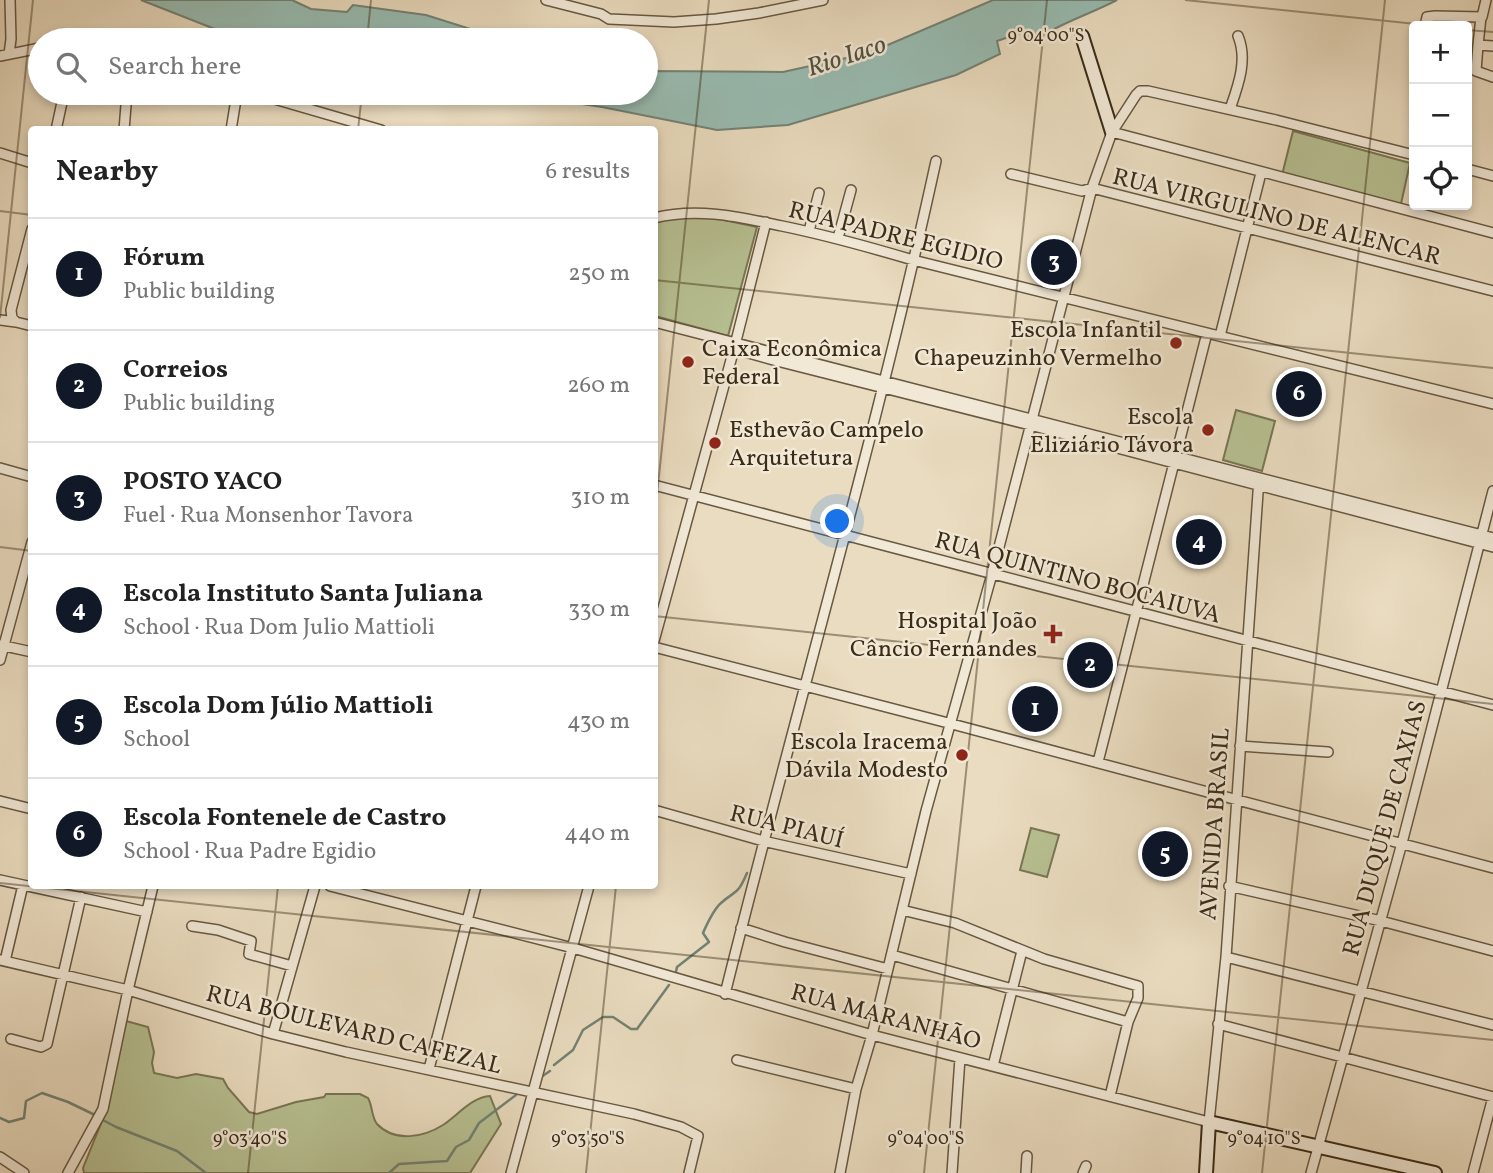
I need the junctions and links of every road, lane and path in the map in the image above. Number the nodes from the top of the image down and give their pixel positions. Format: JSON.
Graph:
{"nodes":[{"id":1,"x":10,"y":0,"type":"edge"},
{"id":2,"x":546,"y":0,"type":"edge"},
{"id":3,"x":822,"y":0,"type":"edge"},
{"id":4,"x":1486,"y":0,"type":"edge"},
{"id":5,"x":1480,"y":18,"type":"junction"},
{"id":6,"x":1426,"y":21,"type":"edge"},
{"id":7,"x":1083,"y":36,"type":"dead end"},
{"id":8,"x":1238,"y":36,"type":"dead end"},
{"id":9,"x":1478,"y":45,"type":"junction"},
{"id":10,"x":1493,"y":46,"type":"edge"},
{"id":11,"x":28,"y":50,"type":"edge"},
{"id":12,"x":5,"y":55,"type":"edge"},
{"id":13,"x":1493,"y":77,"type":"edge"},
{"id":14,"x":61,"y":105,"type":"edge"},
{"id":15,"x":126,"y":105,"type":"edge"},
{"id":16,"x":235,"y":105,"type":"edge"},
{"id":17,"x":293,"y":105,"type":"edge"},
{"id":18,"x":1230,"y":109,"type":"junction"},
{"id":19,"x":57,"y":126,"type":"edge"},
{"id":20,"x":124,"y":126,"type":"edge"},
{"id":21,"x":231,"y":126,"type":"edge"},
{"id":22,"x":361,"y":126,"type":"edge"},
{"id":23,"x":1112,"y":132,"type":"junction"},
{"id":24,"x":1409,"y":151,"type":"edge"},
{"id":25,"x":0,"y":153,"type":"edge"},
{"id":26,"x":28,"y":162,"type":"edge"},
{"id":27,"x":936,"y":162,"type":"dead end"},
{"id":28,"x":1472,"y":170,"type":"edge"},
{"id":29,"x":1261,"y":173,"type":"junction"},
{"id":30,"x":1011,"y":174,"type":"dead end"},
{"id":31,"x":1493,"y":176,"type":"edge"},
{"id":32,"x":1092,"y":188,"type":"junction"},
{"id":33,"x":850,"y":190,"type":"dead end"},
{"id":34,"x":819,"y":192,"type":"dead end"},
{"id":35,"x":658,"y":217,"type":"edge"},
{"id":36,"x":766,"y":222,"type":"junction"},
{"id":37,"x":1248,"y":227,"type":"junction"},
{"id":38,"x":810,"y":232,"type":"junction"},
{"id":39,"x":1493,"y":233,"type":"edge"},
{"id":40,"x":838,"y":238,"type":"junction"},
{"id":41,"x":28,"y":244,"type":"edge"},
{"id":42,"x":913,"y":260,"type":"junction"},
{"id":43,"x":1493,"y":291,"type":"edge"},
{"id":44,"x":1064,"y":296,"type":"junction"},
{"id":45,"x":0,"y":320,"type":"edge"},
{"id":46,"x":14,"y":320,"type":"junction"},
{"id":47,"x":658,"y":323,"type":"edge"},
{"id":48,"x":28,"y":325,"type":"edge"},
{"id":49,"x":1208,"y":332,"type":"junction"},
{"id":50,"x":1220,"y":336,"type":"junction"},
{"id":51,"x":735,"y":345,"type":"junction"},
{"id":52,"x":884,"y":384,"type":"junction"},
{"id":53,"x":1493,"y":404,"type":"edge"},
{"id":54,"x":1031,"y":421,"type":"junction"},
{"id":55,"x":1174,"y":459,"type":"junction"},
{"id":56,"x":0,"y":468,"type":"edge"},
{"id":57,"x":28,"y":476,"type":"edge"},
{"id":58,"x":1258,"y":481,"type":"junction"},
{"id":59,"x":658,"y":486,"type":"edge"},
{"id":60,"x":1493,"y":491,"type":"edge"},
{"id":61,"x":695,"y":495,"type":"junction"},
{"id":62,"x":845,"y":536,"type":"junction"},
{"id":63,"x":1493,"y":538,"type":"edge"},
{"id":64,"x":1481,"y":539,"type":"junction"},
{"id":65,"x":1493,"y":547,"type":"edge"},
{"id":66,"x":28,"y":555,"type":"edge"},
{"id":67,"x":992,"y":574,"type":"junction"},
{"id":68,"x":1138,"y":610,"type":"junction"},
{"id":69,"x":658,"y":627,"type":"edge"},
{"id":70,"x":1248,"y":642,"type":"junction"},
{"id":71,"x":2,"y":645,"type":"edge"},
{"id":72,"x":658,"y":648,"type":"edge"},
{"id":73,"x":28,"y":651,"type":"edge"},
{"id":74,"x":0,"y":660,"type":"edge"},
{"id":75,"x":806,"y":685,"type":"junction"},
{"id":76,"x":1440,"y":691,"type":"junction"},
{"id":77,"x":1493,"y":705,"type":"edge"},
{"id":78,"x":952,"y":723,"type":"junction"},
{"id":79,"x":1240,"y":746,"type":"junction"},
{"id":80,"x":1328,"y":752,"type":"dead end"},
{"id":81,"x":1098,"y":762,"type":"junction"},
{"id":82,"x":1236,"y":799,"type":"junction"},
{"id":83,"x":0,"y":801,"type":"edge"},
{"id":84,"x":28,"y":808,"type":"edge"},
{"id":85,"x":658,"y":811,"type":"edge"},
{"id":86,"x":763,"y":841,"type":"junction"},
{"id":87,"x":1402,"y":843,"type":"junction"},
{"id":88,"x":1493,"y":868,"type":"edge"},
{"id":89,"x":911,"y":874,"type":"junction"},
{"id":90,"x":0,"y":880,"type":"edge"},
{"id":91,"x":23,"y":885,"type":"junction"},
{"id":92,"x":28,"y":886,"type":"edge"},
{"id":93,"x":1229,"y":886,"type":"junction"},
{"id":94,"x":42,"y":889,"type":"edge"},
{"id":95,"x":152,"y":889,"type":"edge"},
{"id":96,"x":314,"y":889,"type":"edge"},
{"id":97,"x":342,"y":889,"type":"edge"},
{"id":98,"x":475,"y":889,"type":"edge"},
{"id":99,"x":588,"y":889,"type":"edge"},
{"id":100,"x":81,"y":897,"type":"junction"},
{"id":101,"x":902,"y":910,"type":"junction"},
{"id":102,"x":147,"y":912,"type":"junction"},
{"id":103,"x":467,"y":921,"type":"junction"},
{"id":104,"x":1381,"y":921,"type":"junction"},
{"id":105,"x":192,"y":926,"type":"dead end"},
{"id":106,"x":741,"y":928,"type":"junction"},
{"id":107,"x":573,"y":948,"type":"junction"},
{"id":108,"x":1022,"y":951,"type":"junction"},
{"id":109,"x":1493,"y":951,"type":"edge"},
{"id":110,"x":892,"y":956,"type":"junction"},
{"id":111,"x":1226,"y":957,"type":"junction"},
{"id":112,"x":3,"y":960,"type":"edge"},
{"id":113,"x":292,"y":965,"type":"junction"},
{"id":114,"x":888,"y":969,"type":"junction"},
{"id":115,"x":64,"y":974,"type":"junction"},
{"id":116,"x":128,"y":990,"type":"junction"},
{"id":117,"x":1013,"y":991,"type":"junction"},
{"id":118,"x":1361,"y":991,"type":"junction"},
{"id":119,"x":725,"y":994,"type":"junction"},
{"id":120,"x":1128,"y":1022,"type":"junction"},
{"id":121,"x":1218,"y":1024,"type":"junction"},
{"id":122,"x":1493,"y":1025,"type":"edge"},
{"id":123,"x":273,"y":1034,"type":"junction"},
{"id":124,"x":872,"y":1035,"type":"junction"},
{"id":125,"x":11,"y":1039,"type":"dead end"},
{"id":126,"x":960,"y":1058,"type":"junction"},
{"id":127,"x":1343,"y":1059,"type":"junction"},
{"id":128,"x":737,"y":1060,"type":"dead end"},
{"id":129,"x":993,"y":1066,"type":"junction"},
{"id":130,"x":429,"y":1069,"type":"junction"},
{"id":131,"x":856,"y":1089,"type":"junction"},
{"id":132,"x":534,"y":1092,"type":"junction"},
{"id":133,"x":1110,"y":1096,"type":"junction"},
{"id":134,"x":1493,"y":1097,"type":"edge"},
{"id":135,"x":1209,"y":1122,"type":"junction"},
{"id":136,"x":1318,"y":1146,"type":"junction"},
{"id":137,"x":0,"y":1157,"type":"edge"},
{"id":138,"x":1027,"y":1157,"type":"dead end"},
{"id":139,"x":1388,"y":1168,"type":"edge"},
{"id":140,"x":24,"y":1173,"type":"edge"},
{"id":141,"x":68,"y":1173,"type":"edge"},
{"id":142,"x":511,"y":1173,"type":"edge"},
{"id":143,"x":689,"y":1173,"type":"edge"},
{"id":144,"x":840,"y":1173,"type":"edge"},
{"id":145,"x":952,"y":1173,"type":"edge"},
{"id":146,"x":1026,"y":1173,"type":"edge"},
{"id":147,"x":1206,"y":1173,"type":"edge"},
{"id":148,"x":1311,"y":1173,"type":"edge"},
{"id":149,"x":1435,"y":1173,"type":"edge"},
{"id":150,"x":1473,"y":1173,"type":"edge"}],
"edges":[{"from":1,"to":12,"type":"street"},
{"from":2,"to":3,"type":"street"},
{"from":4,"to":5,"type":"street"},
{"from":5,"to":6,"type":"street"},
{"from":5,"to":9,"type":"street"},
{"from":7,"to":23,"type":"street"},
{"from":8,"to":18,"type":"street"},
{"from":9,"to":10,"type":"street"},
{"from":9,"to":13,"type":"street"},
{"from":11,"to":12,"type":"street"},
{"from":14,"to":19,"type":"street"},
{"from":15,"to":20,"type":"street"},
{"from":16,"to":21,"type":"street"},
{"from":17,"to":22,"type":"street"},
{"from":18,"to":23,"type":"street"},
{"from":18,"to":24,"type":"street"},
{"from":23,"to":29,"type":"street"},
{"from":23,"to":32,"type":"street"},
{"from":25,"to":26,"type":"street"},
{"from":27,"to":42,"type":"street"},
{"from":28,"to":31,"type":"street"},
{"from":29,"to":37,"type":"street"},
{"from":29,"to":39,"type":"street"},
{"from":30,"to":32,"type":"street","name":"RUA VIRGULINO DE ALENCAR"},
{"from":32,"to":37,"type":"street","name":"RUA VIRGULINO DE ALENCAR"},
{"from":32,"to":44,"type":"street"},
{"from":33,"to":40,"type":"street"},
{"from":34,"to":38,"type":"street"},
{"from":35,"to":36,"type":"street","name":"RUA PADRE EGIDIO"},
{"from":36,"to":38,"type":"street","name":"RUA PADRE EGIDIO"},
{"from":36,"to":51,"type":"street"},
{"from":37,"to":43,"type":"street","name":"RUA VIRGULINO DE ALENCAR"},
{"from":37,"to":50,"type":"street"},
{"from":38,"to":40,"type":"street","name":"RUA PADRE EGIDIO"},
{"from":40,"to":42,"type":"street","name":"RUA PADRE EGIDIO"},
{"from":41,"to":46,"type":"street"},
{"from":42,"to":44,"type":"street","name":"RUA PADRE EGIDIO"},
{"from":42,"to":52,"type":"street"},
{"from":44,"to":49,"type":"street","name":"RUA PADRE EGIDIO"},
{"from":44,"to":54,"type":"street"},
{"from":45,"to":46,"type":"street"},
{"from":46,"to":48,"type":"street"},
{"from":47,"to":51,"type":"street"},
{"from":49,"to":50,"type":"street","name":"RUA PADRE EGIDIO"},
{"from":49,"to":55,"type":"street"},
{"from":50,"to":53,"type":"street","name":"RUA PADRE EGIDIO"},
{"from":51,"to":52,"type":"street"},
{"from":51,"to":61,"type":"street"},
{"from":52,"to":54,"type":"street"},
{"from":52,"to":62,"type":"street"},
{"from":54,"to":55,"type":"street"},
{"from":54,"to":67,"type":"street"},
{"from":55,"to":58,"type":"street"},
{"from":55,"to":68,"type":"street"},
{"from":56,"to":57,"type":"street"},
{"from":58,"to":64,"type":"street"},
{"from":58,"to":70,"type":"street","name":"AVENIDA BRASIL"},
{"from":59,"to":61,"type":"street","name":"RUA QUINTINO BOCAIUVA"},
{"from":60,"to":64,"type":"street","name":"RUA DUQUE DE CAXIAS"},
{"from":61,"to":62,"type":"street","name":"RUA QUINTINO BOCAIUVA"},
{"from":61,"to":69,"type":"street"},
{"from":62,"to":67,"type":"street","name":"RUA QUINTINO BOCAIUVA"},
{"from":62,"to":75,"type":"street"},
{"from":63,"to":64,"type":"street"},
{"from":64,"to":65,"type":"street"},
{"from":64,"to":76,"type":"street","name":"RUA DUQUE DE CAXIAS"},
{"from":66,"to":71,"type":"street"},
{"from":67,"to":68,"type":"street","name":"RUA QUINTINO BOCAIUVA"},
{"from":67,"to":78,"type":"street"},
{"from":68,"to":70,"type":"street","name":"RUA QUINTINO BOCAIUVA"},
{"from":68,"to":81,"type":"street"},
{"from":70,"to":76,"type":"street","name":"RUA QUINTINO BOCAIUVA"},
{"from":70,"to":79,"type":"street","name":"AVENIDA BRASIL"},
{"from":71,"to":73,"type":"street"},
{"from":71,"to":74,"type":"street"},
{"from":72,"to":75,"type":"street"},
{"from":75,"to":78,"type":"street"},
{"from":75,"to":86,"type":"street"},
{"from":76,"to":77,"type":"street","name":"RUA QUINTINO BOCAIUVA"},
{"from":76,"to":87,"type":"street","name":"RUA DUQUE DE CAXIAS"},
{"from":78,"to":81,"type":"street"},
{"from":78,"to":89,"type":"street"},
{"from":79,"to":80,"type":"street"},
{"from":79,"to":82,"type":"street","name":"AVENIDA BRASIL"},
{"from":81,"to":82,"type":"street"},
{"from":82,"to":87,"type":"street"},
{"from":82,"to":93,"type":"street","name":"AVENIDA BRASIL"},
{"from":83,"to":84,"type":"street"},
{"from":85,"to":86,"type":"street","name":"RUA PIAUÍ"},
{"from":86,"to":89,"type":"street","name":"RUA PIAUÍ"},
{"from":86,"to":106,"type":"street"},
{"from":87,"to":88,"type":"street"},
{"from":87,"to":104,"type":"street","name":"RUA DUQUE DE CAXIAS"},
{"from":89,"to":101,"type":"street"},
{"from":90,"to":91,"type":"street"},
{"from":91,"to":92,"type":"street"},
{"from":91,"to":112,"type":"street"},
{"from":93,"to":104,"type":"street"},
{"from":93,"to":111,"type":"street","name":"AVENIDA BRASIL"},
{"from":94,"to":100,"type":"street"},
{"from":95,"to":102,"type":"street"},
{"from":96,"to":113,"type":"street"},
{"from":97,"to":103,"type":"street","name":"RUA MARANHÃO"},
{"from":98,"to":103,"type":"street"},
{"from":99,"to":107,"type":"street"},
{"from":100,"to":102,"type":"street"},
{"from":100,"to":115,"type":"street"},
{"from":101,"to":108,"type":"street"},
{"from":101,"to":110,"type":"street"},
{"from":102,"to":116,"type":"street"},
{"from":103,"to":107,"type":"street","name":"RUA MARANHÃO"},
{"from":103,"to":130,"type":"street"},
{"from":104,"to":109,"type":"street"},
{"from":104,"to":118,"type":"street","name":"RUA DUQUE DE CAXIAS"},
{"from":105,"to":113,"type":"street"},
{"from":106,"to":114,"type":"street"},
{"from":106,"to":119,"type":"street"},
{"from":107,"to":119,"type":"street","name":"RUA MARANHÃO"},
{"from":107,"to":132,"type":"street"},
{"from":108,"to":117,"type":"street"},
{"from":108,"to":120,"type":"street"},
{"from":110,"to":114,"type":"street"},
{"from":110,"to":117,"type":"street"},
{"from":111,"to":118,"type":"street"},
{"from":111,"to":121,"type":"street","name":"AVENIDA BRASIL"},
{"from":112,"to":115,"type":"street","name":"RUA BOULEVARD CAFEZAL"},
{"from":113,"to":123,"type":"street"},
{"from":114,"to":124,"type":"street"},
{"from":115,"to":116,"type":"street","name":"RUA BOULEVARD CAFEZAL"},
{"from":115,"to":125,"type":"street"},
{"from":116,"to":123,"type":"street","name":"RUA BOULEVARD CAFEZAL"},
{"from":116,"to":141,"type":"street"},
{"from":117,"to":120,"type":"street"},
{"from":117,"to":129,"type":"street"},
{"from":118,"to":122,"type":"street"},
{"from":118,"to":127,"type":"street","name":"RUA DUQUE DE CAXIAS"},
{"from":119,"to":124,"type":"street","name":"RUA MARANHÃO"},
{"from":120,"to":133,"type":"street"},
{"from":121,"to":127,"type":"street"},
{"from":121,"to":135,"type":"street","name":"AVENIDA BRASIL"},
{"from":123,"to":130,"type":"street","name":"RUA BOULEVARD CAFEZAL"},
{"from":124,"to":126,"type":"street","name":"RUA MARANHÃO"},
{"from":124,"to":131,"type":"street"},
{"from":126,"to":129,"type":"street","name":"RUA MARANHÃO"},
{"from":126,"to":145,"type":"street"},
{"from":127,"to":134,"type":"street"},
{"from":127,"to":136,"type":"street","name":"RUA DUQUE DE CAXIAS"},
{"from":128,"to":131,"type":"street"},
{"from":129,"to":133,"type":"street","name":"RUA MARANHÃO"},
{"from":130,"to":132,"type":"street","name":"RUA BOULEVARD CAFEZAL"},
{"from":131,"to":144,"type":"street"},
{"from":132,"to":142,"type":"street"},
{"from":132,"to":143,"type":"street","name":"RUA BOULEVARD CAFEZAL"},
{"from":133,"to":135,"type":"street","name":"RUA MARANHÃO"},
{"from":134,"to":150,"type":"street"},
{"from":135,"to":136,"type":"street","name":"RUA MARANHÃO"},
{"from":135,"to":147,"type":"street","name":"AVENIDA BRASIL"},
{"from":136,"to":139,"type":"street","name":"RUA MARANHÃO"},
{"from":136,"to":148,"type":"street","name":"RUA DUQUE DE CAXIAS"},
{"from":137,"to":140,"type":"street"},
{"from":138,"to":146,"type":"street"},
{"from":139,"to":149,"type":"street","name":"RUA MARANHÃO"}]}
